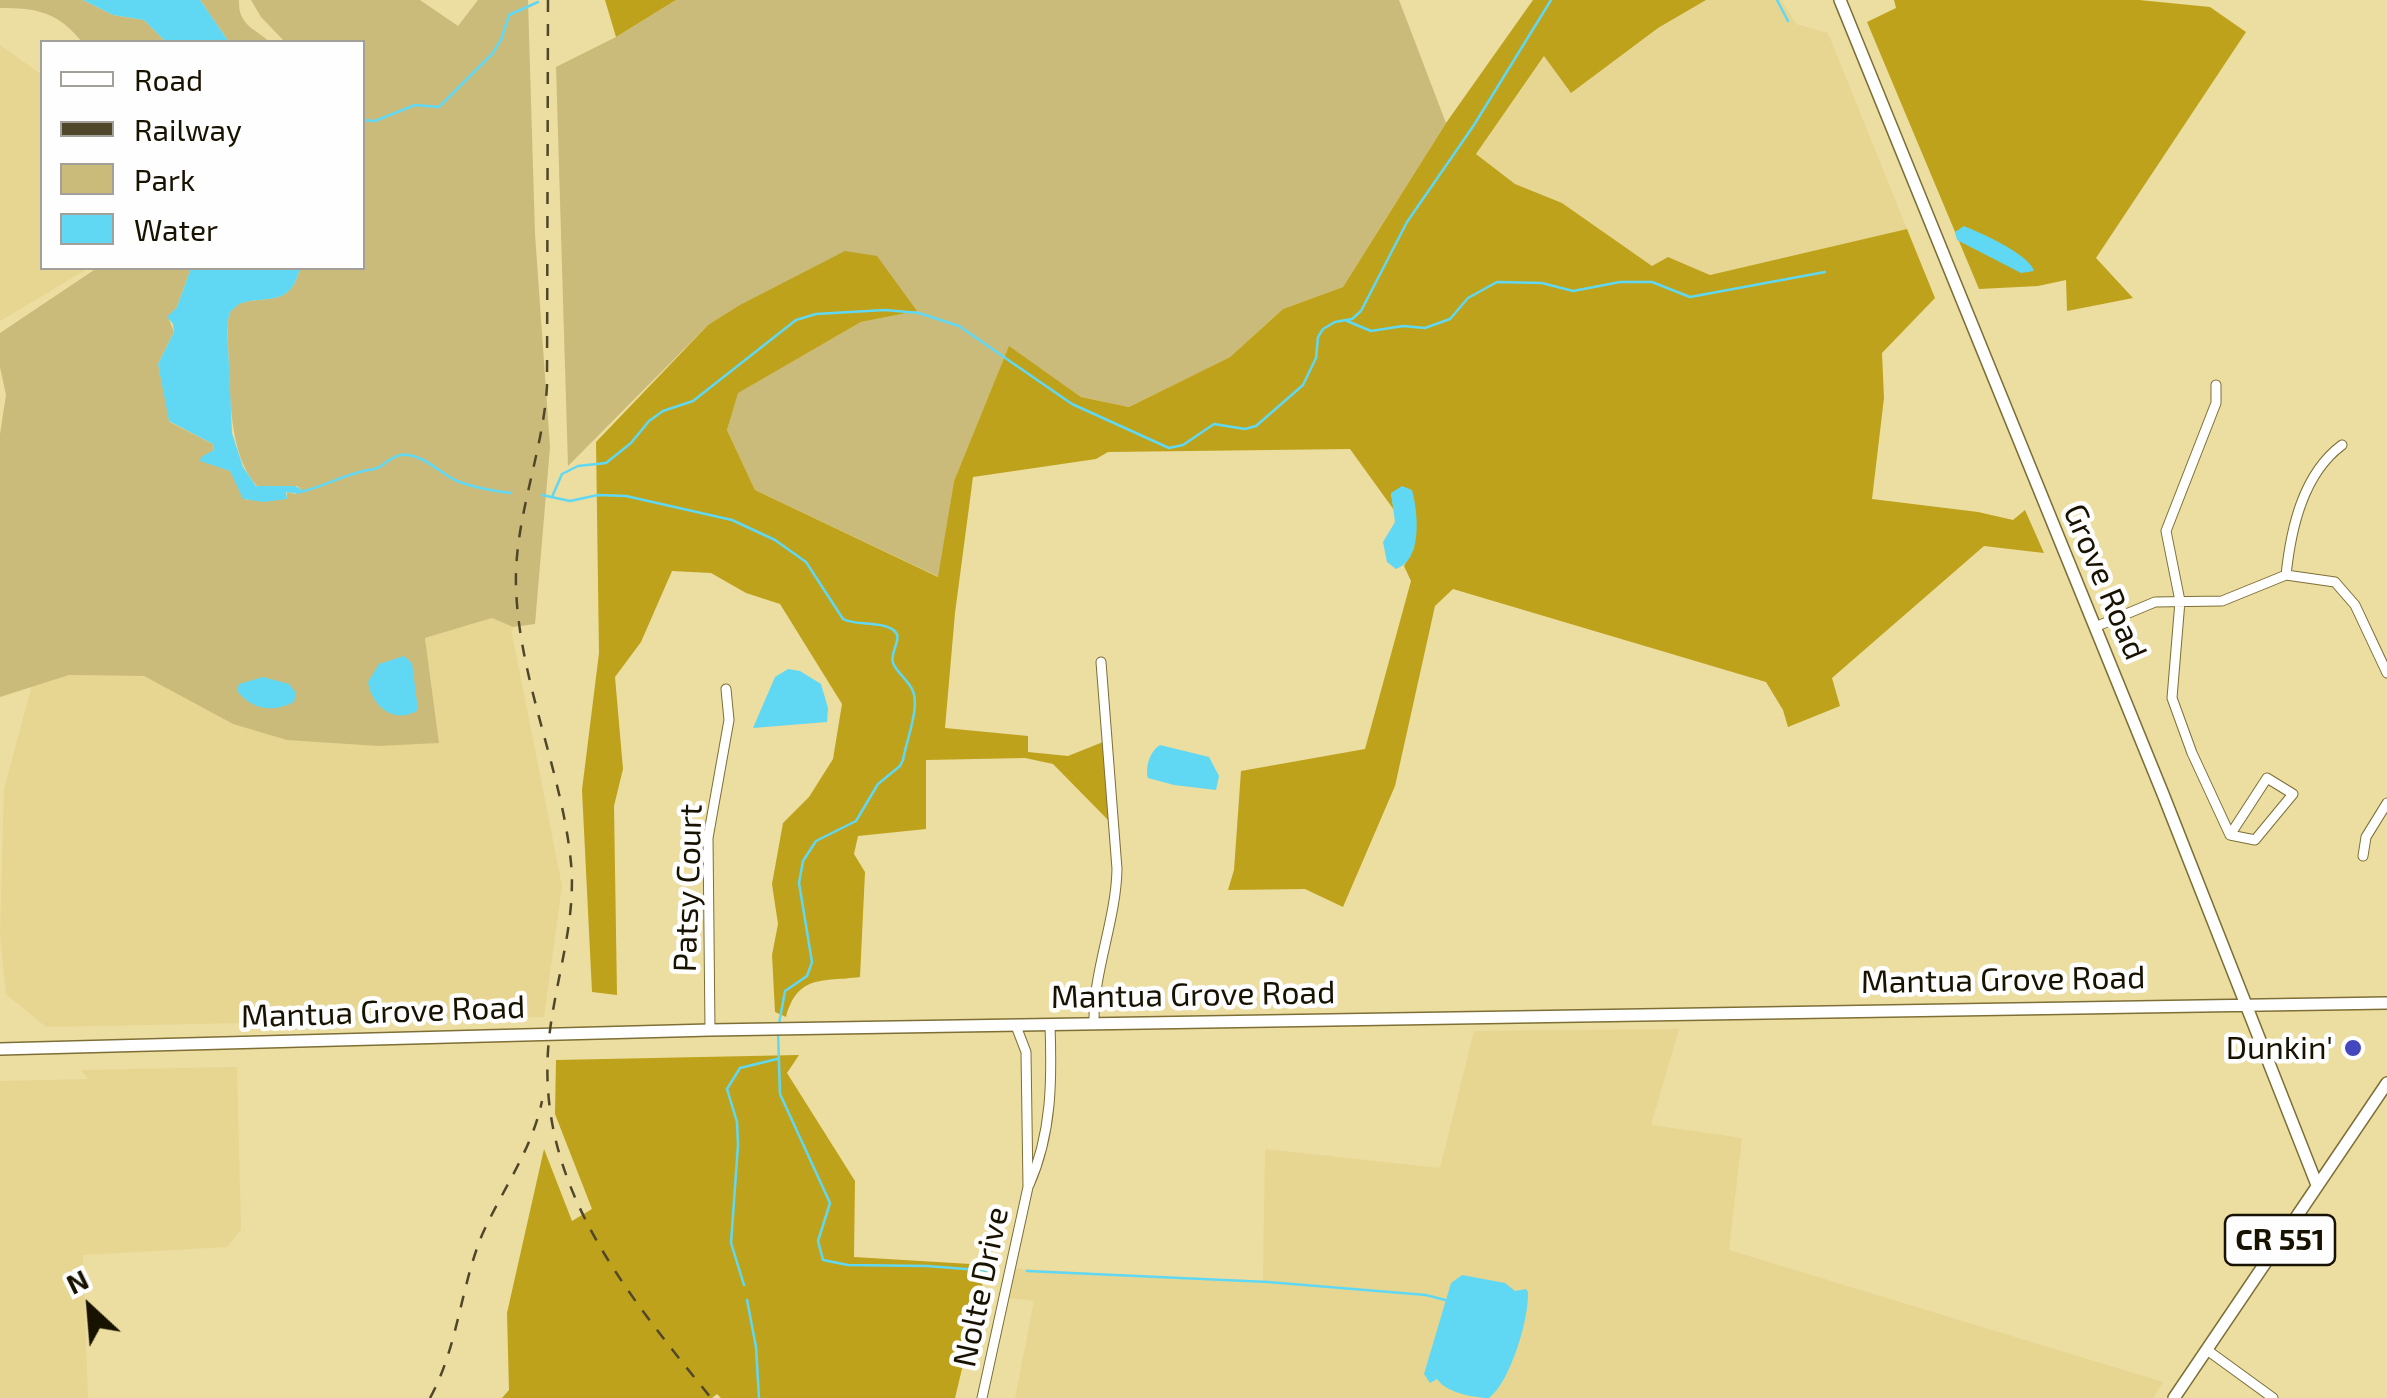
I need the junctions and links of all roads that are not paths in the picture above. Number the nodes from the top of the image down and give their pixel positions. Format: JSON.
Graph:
{"nodes":[{"id":1,"x":1840,"y":0,"type":"edge"},
{"id":2,"x":2216,"y":385,"type":"dead end"},
{"id":3,"x":2342,"y":445,"type":"dead end"},
{"id":4,"x":2286,"y":575,"type":"junction"},
{"id":5,"x":2180,"y":601,"type":"junction"},
{"id":6,"x":2095,"y":628,"type":"junction"},
{"id":7,"x":1101,"y":662,"type":"dead end"},
{"id":8,"x":2387,"y":673,"type":"edge"},
{"id":9,"x":726,"y":690,"type":"dead end"},
{"id":10,"x":2387,"y":803,"type":"edge"},
{"id":11,"x":2230,"y":835,"type":"junction"},
{"id":12,"x":2363,"y":856,"type":"dead end"},
{"id":13,"x":2247,"y":1004,"type":"junction"},
{"id":14,"x":2387,"y":1004,"type":"edge"},
{"id":15,"x":1094,"y":1023,"type":"junction"},
{"id":16,"x":1050,"y":1024,"type":"junction"},
{"id":17,"x":1016,"y":1026,"type":"junction"},
{"id":18,"x":710,"y":1030,"type":"junction"},
{"id":19,"x":0,"y":1049,"type":"edge"},
{"id":20,"x":2387,"y":1083,"type":"edge"},
{"id":21,"x":2318,"y":1186,"type":"junction"},
{"id":22,"x":1028,"y":1188,"type":"junction"},
{"id":23,"x":2207,"y":1350,"type":"junction"},
{"id":24,"x":982,"y":1398,"type":"edge"},
{"id":25,"x":2174,"y":1398,"type":"edge"},
{"id":26,"x":2273,"y":1398,"type":"edge"}],
"edges":[{"from":1,"to":6,"type":"main road","name":"Grove Road"},
{"from":2,"to":5,"type":"street"},
{"from":3,"to":4,"type":"street"},
{"from":4,"to":5,"type":"street"},
{"from":4,"to":8,"type":"street"},
{"from":5,"to":6,"type":"street"},
{"from":5,"to":11,"type":"street"},
{"from":6,"to":13,"type":"main road","name":"Grove Road"},
{"from":7,"to":15,"type":"street"},
{"from":9,"to":18,"type":"street","name":"Patsy Court"},
{"from":10,"to":12,"type":"street"},
{"from":11,"to":11,"type":"street"},
{"from":13,"to":14,"type":"main road","name":"Mantua Grove Road"},
{"from":13,"to":15,"type":"main road","name":"Mantua Grove Road"},
{"from":13,"to":21,"type":"main road","name":"Grove Road"},
{"from":15,"to":16,"type":"main road","name":"Mantua Grove Road"},
{"from":16,"to":17,"type":"main road","name":"Mantua Grove Road"},
{"from":16,"to":22,"type":"street","name":"Nolte Drive"},
{"from":17,"to":18,"type":"main road","name":"Mantua Grove Road"},
{"from":17,"to":22,"type":"street","name":"Nolte Drive"},
{"from":18,"to":19,"type":"main road","name":"Mantua Grove Road"},
{"from":20,"to":21,"type":"main road","number":"CR 551"},
{"from":21,"to":23,"type":"main road","number":"CR 551"},
{"from":22,"to":24,"type":"street","name":"Nolte Drive"},
{"from":23,"to":25,"type":"main road","number":"CR 551"},
{"from":23,"to":26,"type":"street"}]}
